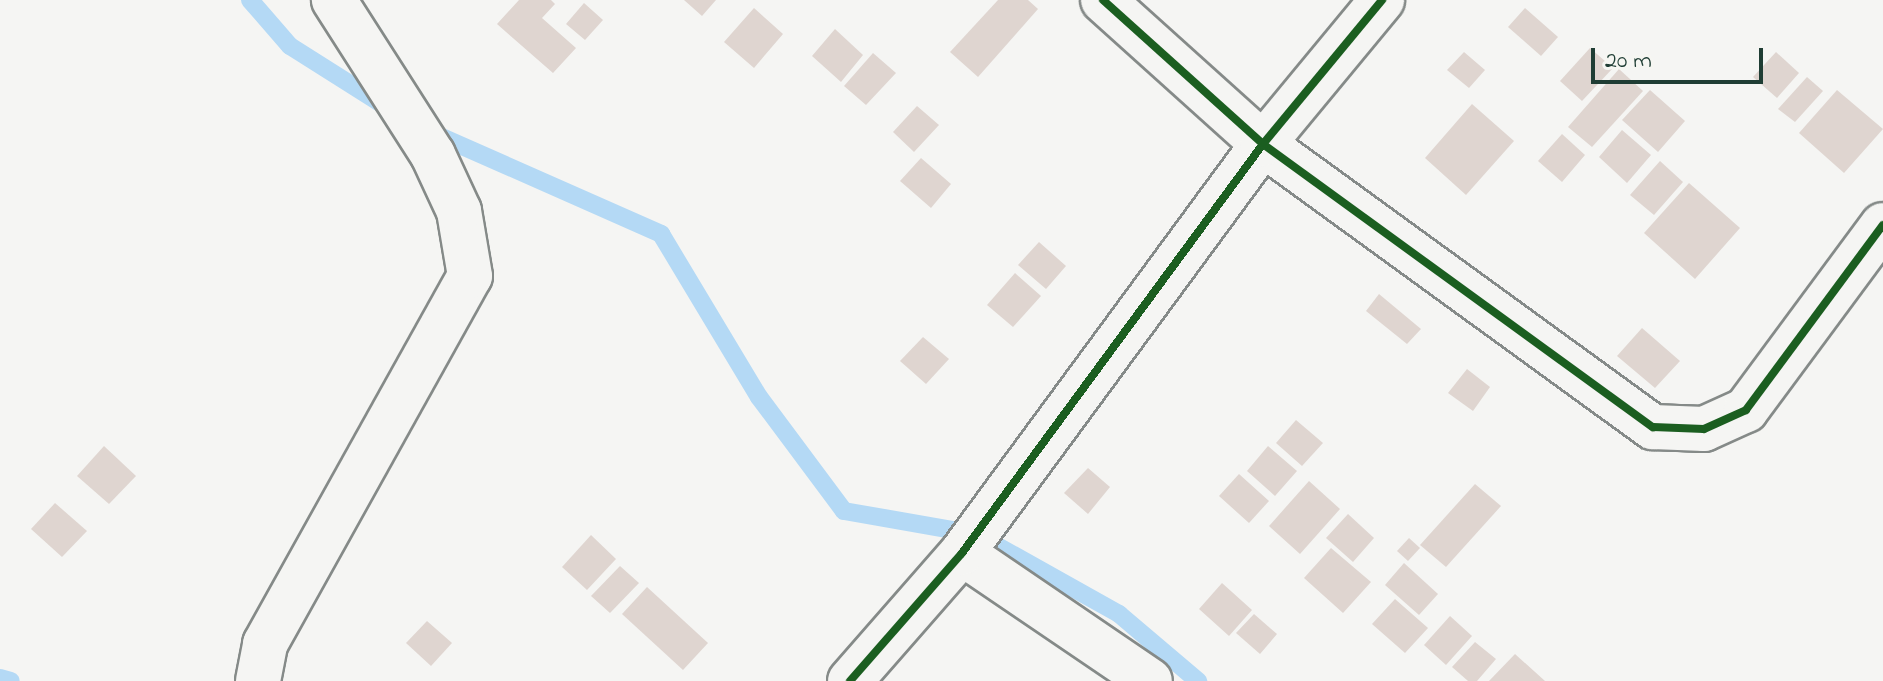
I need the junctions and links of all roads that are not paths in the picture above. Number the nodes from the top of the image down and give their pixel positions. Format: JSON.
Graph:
{"nodes":[{"id":1,"x":334,"y":0,"type":"edge"},
{"id":2,"x":1103,"y":0,"type":"edge"},
{"id":3,"x":1382,"y":0,"type":"edge"},
{"id":4,"x":1263,"y":144,"type":"junction"},
{"id":5,"x":1883,"y":225,"type":"edge"},
{"id":6,"x":962,"y":553,"type":"junction"},
{"id":7,"x":258,"y":681,"type":"edge"},
{"id":8,"x":850,"y":681,"type":"edge"},
{"id":9,"x":1150,"y":681,"type":"edge"}],
"edges":[{"from":1,"to":7,"type":"street"},
{"from":2,"to":4,"type":"street"},
{"from":3,"to":4,"type":"street"},
{"from":4,"to":5,"type":"street"},
{"from":4,"to":6,"type":"street"},
{"from":6,"to":8,"type":"street"},
{"from":6,"to":9,"type":"street"}]}
